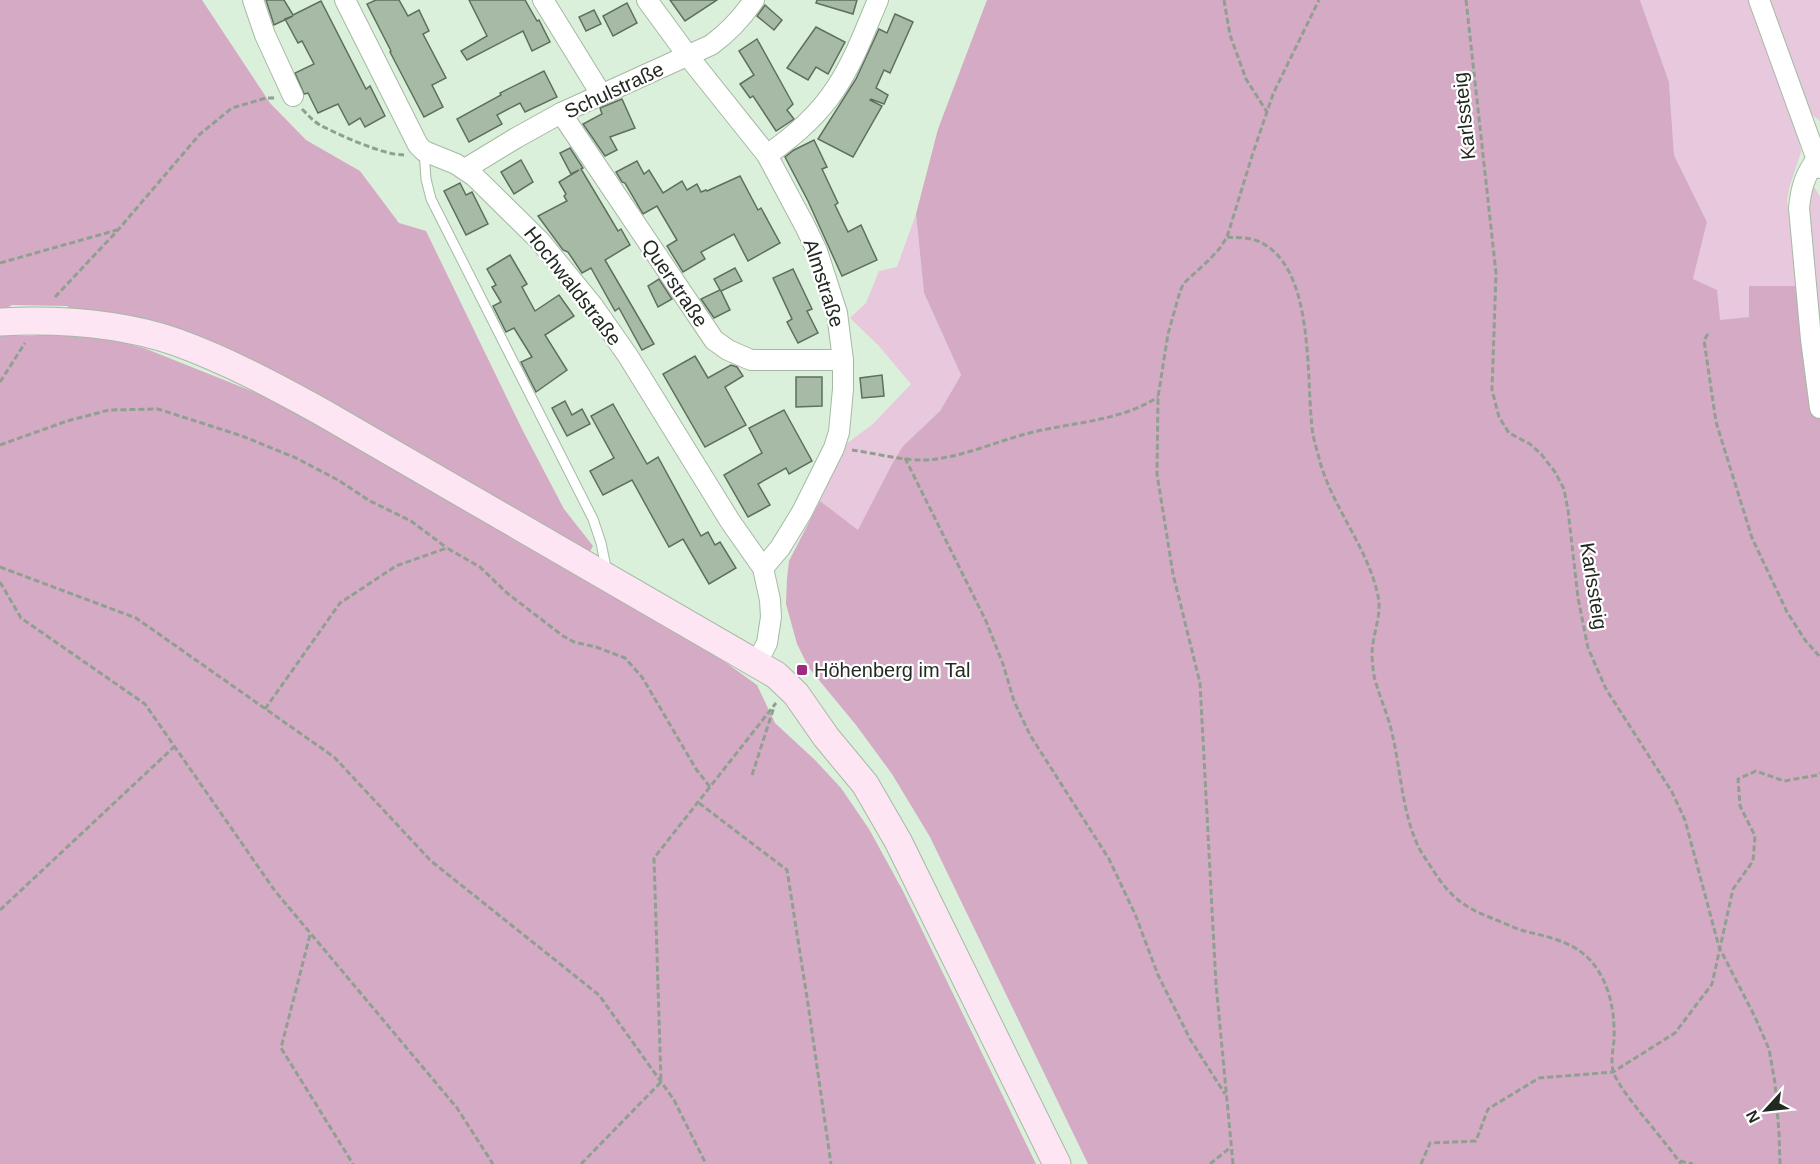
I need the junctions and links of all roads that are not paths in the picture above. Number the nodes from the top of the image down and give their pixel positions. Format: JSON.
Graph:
{"nodes":[{"id":1,"x":254,"y":0,"type":"edge"},
{"id":2,"x":345,"y":0,"type":"edge"},
{"id":3,"x":543,"y":0,"type":"edge"},
{"id":4,"x":647,"y":0,"type":"edge"},
{"id":5,"x":754,"y":0,"type":"edge"},
{"id":6,"x":878,"y":0,"type":"edge"},
{"id":7,"x":1759,"y":0,"type":"edge"},
{"id":8,"x":688,"y":56,"type":"junction"},
{"id":9,"x":601,"y":94,"type":"junction"},
{"id":10,"x":293,"y":96,"type":"road end"},
{"id":11,"x":561,"y":113,"type":"junction"},
{"id":12,"x":424,"y":151,"type":"junction"},
{"id":13,"x":767,"y":155,"type":"junction"},
{"id":14,"x":1818,"y":163,"type":"edge"},
{"id":15,"x":465,"y":169,"type":"junction"},
{"id":16,"x":0,"y":322,"type":"edge"},
{"id":17,"x":843,"y":360,"type":"junction"},
{"id":18,"x":1820,"y":408,"type":"edge"},
{"id":19,"x":763,"y":568,"type":"junction"},
{"id":20,"x":607,"y":576,"type":"junction"},
{"id":21,"x":756,"y":664,"type":"junction"},
{"id":22,"x":1057,"y":1164,"type":"edge"}],
"edges":[{"from":1,"to":10,"type":"street"},
{"from":2,"to":12,"type":"street"},
{"from":3,"to":9,"type":"street"},
{"from":4,"to":8,"type":"street","name":"Almstraße"},
{"from":5,"to":8,"type":"street","name":"Schulstraße"},
{"from":6,"to":13,"type":"street"},
{"from":7,"to":14,"type":"street"},
{"from":8,"to":9,"type":"street","name":"Schulstraße"},
{"from":8,"to":13,"type":"street","name":"Almstraße"},
{"from":9,"to":11,"type":"street","name":"Schulstraße"},
{"from":11,"to":15,"type":"street","name":"Schulstraße"},
{"from":11,"to":17,"type":"street","name":"Querstraße"},
{"from":12,"to":15,"type":"street","name":"Hochwaldstraße"},
{"from":12,"to":20,"type":"lane"},
{"from":13,"to":17,"type":"street","name":"Almstraße"},
{"from":14,"to":18,"type":"street"},
{"from":15,"to":19,"type":"street","name":"Hochwaldstraße"},
{"from":16,"to":20,"type":"main road"},
{"from":17,"to":19,"type":"street","name":"Almstraße"},
{"from":19,"to":21,"type":"street"},
{"from":20,"to":21,"type":"main road"},
{"from":21,"to":22,"type":"main road"}]}
